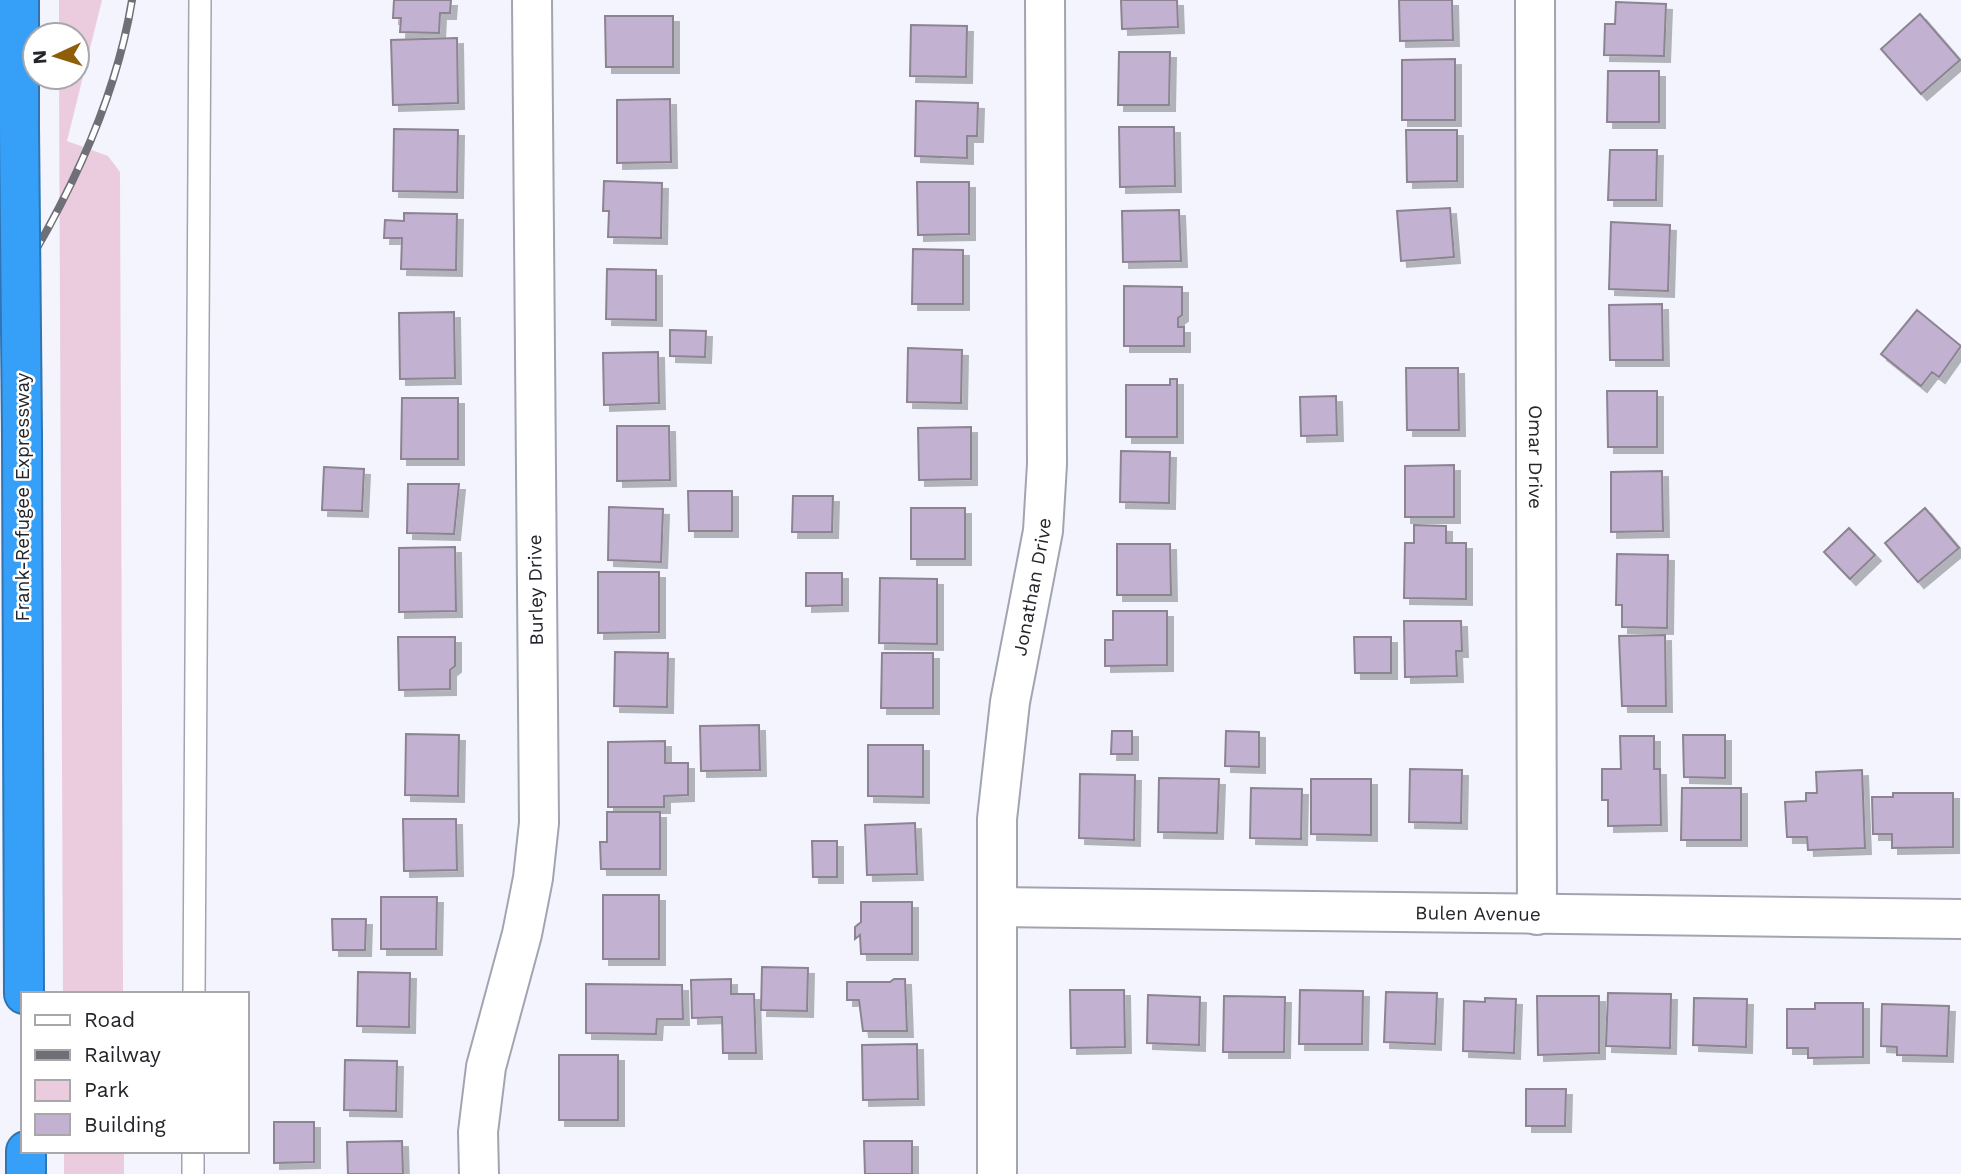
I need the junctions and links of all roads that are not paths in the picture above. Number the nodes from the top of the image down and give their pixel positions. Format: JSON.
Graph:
{"nodes":[{"id":1,"x":19,"y":0,"type":"edge"},
{"id":2,"x":200,"y":0,"type":"edge"},
{"id":3,"x":532,"y":0,"type":"edge"},
{"id":4,"x":1045,"y":0,"type":"edge"},
{"id":5,"x":1535,"y":0,"type":"edge"},
{"id":6,"x":997,"y":907,"type":"junction"},
{"id":7,"x":1537,"y":915,"type":"junction"},
{"id":8,"x":1961,"y":919,"type":"edge"},
{"id":9,"x":24,"y":992,"type":"edge"},
{"id":10,"x":194,"y":992,"type":"edge"},
{"id":11,"x":26,"y":1153,"type":"edge"},
{"id":12,"x":193,"y":1153,"type":"edge"},
{"id":13,"x":26,"y":1174,"type":"edge"},
{"id":14,"x":193,"y":1174,"type":"edge"},
{"id":15,"x":479,"y":1174,"type":"edge"},
{"id":16,"x":997,"y":1174,"type":"edge"}],
"edges":[{"from":1,"to":9,"type":"highway","name":"Frank-Refugee Expressway","bridge":true},
{"from":2,"to":10,"type":"lane"},
{"from":3,"to":15,"type":"street","name":"Burley Drive"},
{"from":4,"to":6,"type":"street","name":"Jonathan Drive"},
{"from":5,"to":7,"type":"street","name":"Omar Drive"},
{"from":6,"to":7,"type":"street","name":"Bulen Avenue"},
{"from":6,"to":16,"type":"street","name":"Jonathan Drive"},
{"from":7,"to":8,"type":"street","name":"Bulen Avenue"},
{"from":11,"to":13,"type":"highway"},
{"from":12,"to":14,"type":"lane"}]}
